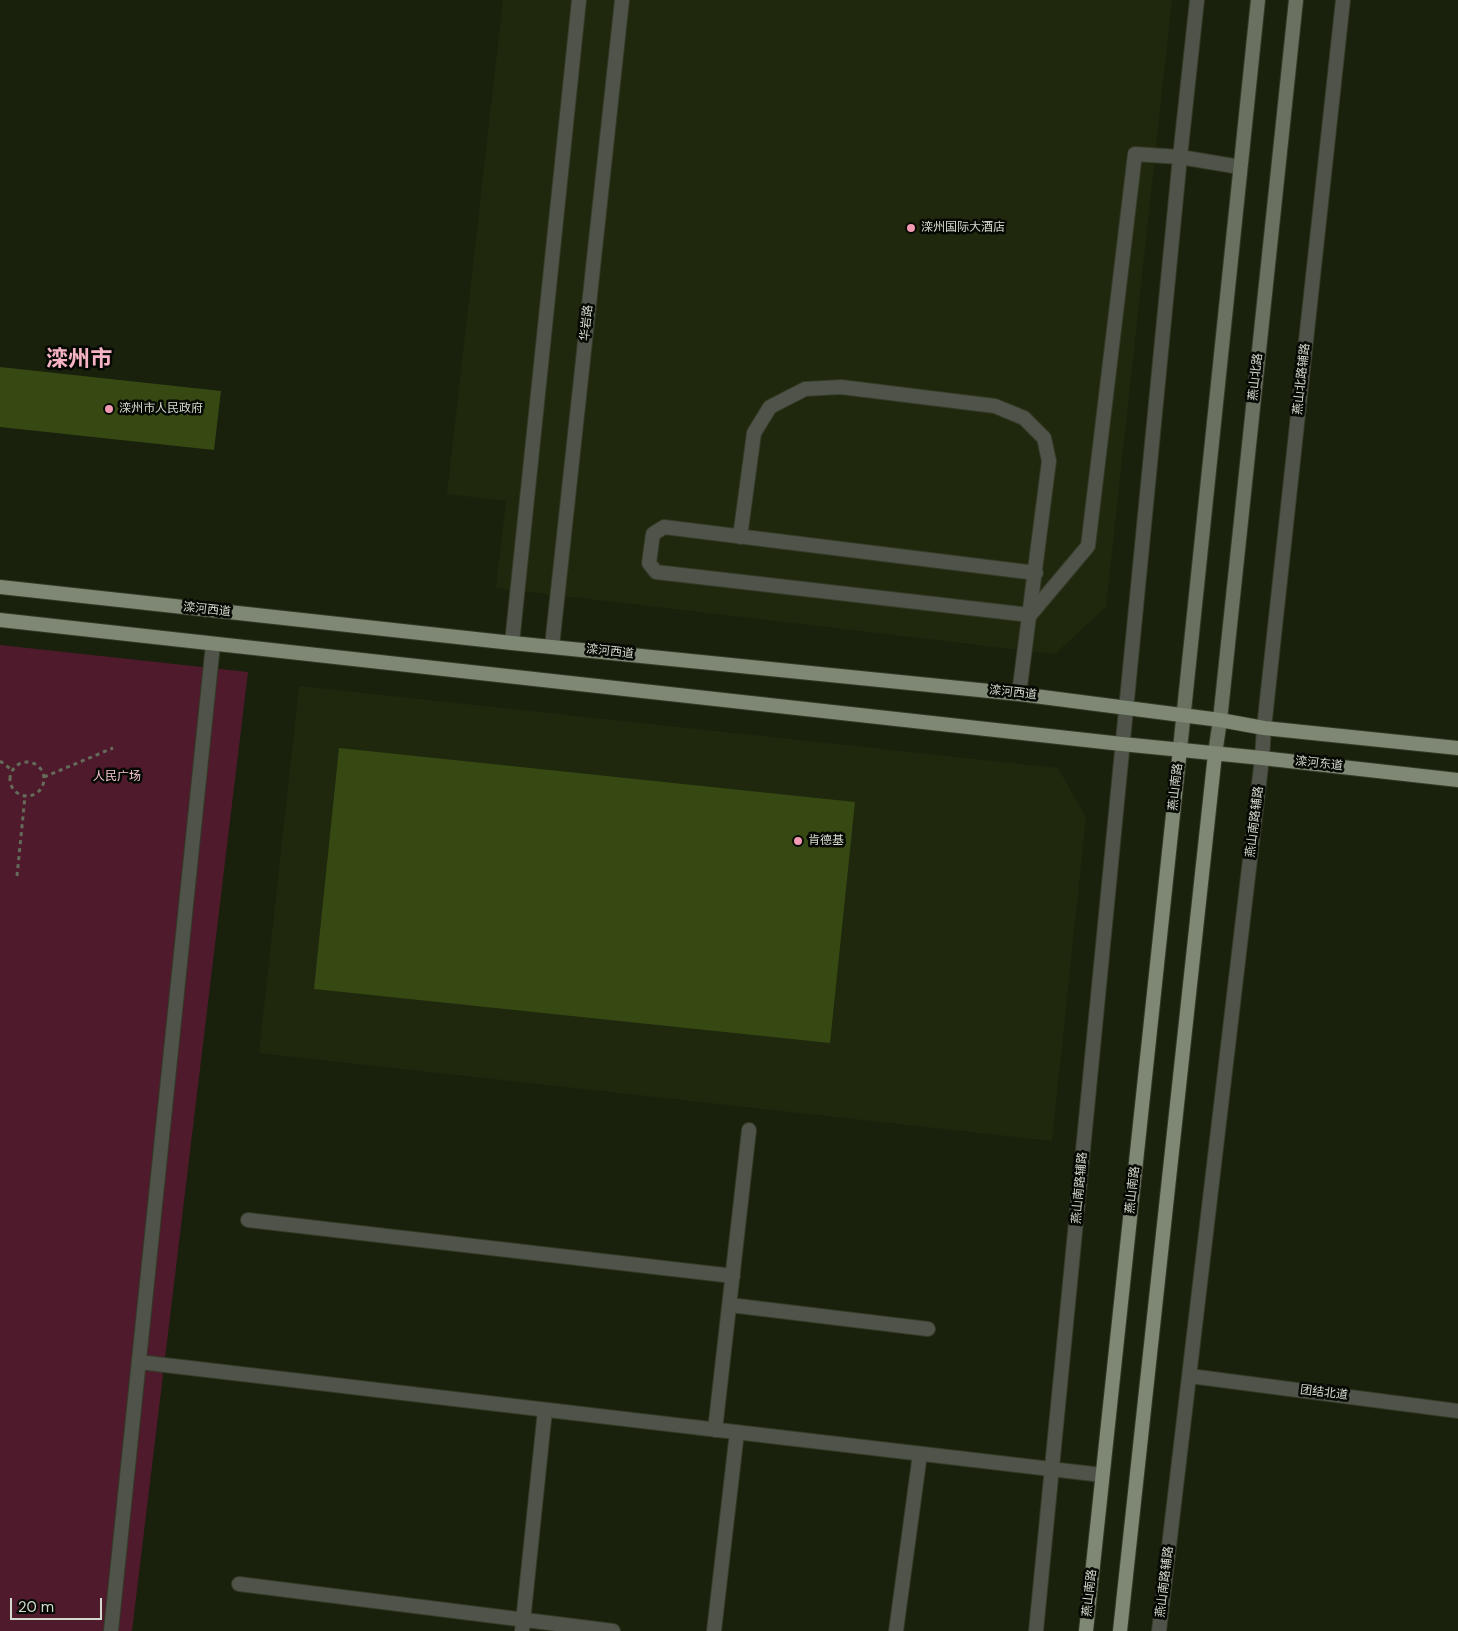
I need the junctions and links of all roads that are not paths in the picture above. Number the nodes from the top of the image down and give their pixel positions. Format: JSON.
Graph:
{"nodes":[{"id":1,"x":579,"y":0,"type":"edge"},
{"id":2,"x":622,"y":0,"type":"edge"},
{"id":3,"x":1197,"y":0,"type":"edge"},
{"id":4,"x":1258,"y":0,"type":"edge"},
{"id":5,"x":1296,"y":0,"type":"edge"},
{"id":6,"x":1343,"y":0,"type":"edge"},
{"id":7,"x":1180,"y":157,"type":"junction"},
{"id":8,"x":1240,"y":167,"type":"junction"},
{"id":9,"x":740,"y":537,"type":"junction"},
{"id":10,"x":1036,"y":573,"type":"junction"},
{"id":11,"x":0,"y":587,"type":"edge"},
{"id":12,"x":1030,"y":615,"type":"junction"},
{"id":13,"x":0,"y":620,"type":"edge"},
{"id":14,"x":512,"y":643,"type":"junction"},
{"id":15,"x":213,"y":644,"type":"junction"},
{"id":16,"x":552,"y":646,"type":"junction"},
{"id":17,"x":1019,"y":694,"type":"junction"},
{"id":18,"x":1127,"y":708,"type":"junction"},
{"id":19,"x":1183,"y":716,"type":"junction"},
{"id":20,"x":1220,"y":720,"type":"junction"},
{"id":21,"x":1264,"y":728,"type":"junction"},
{"id":22,"x":1122,"y":744,"type":"junction"},
{"id":23,"x":1458,"y":748,"type":"edge"},
{"id":24,"x":1180,"y":749,"type":"junction"},
{"id":25,"x":1215,"y":754,"type":"junction"},
{"id":26,"x":1262,"y":758,"type":"junction"},
{"id":27,"x":1458,"y":780,"type":"edge"},
{"id":28,"x":749,"y":1130,"type":"dead end"},
{"id":29,"x":248,"y":1220,"type":"dead end"},
{"id":30,"x":733,"y":1276,"type":"junction"},
{"id":31,"x":730,"y":1305,"type":"junction"},
{"id":32,"x":928,"y":1329,"type":"dead end"},
{"id":33,"x":139,"y":1362,"type":"junction"},
{"id":34,"x":1190,"y":1376,"type":"junction"},
{"id":35,"x":545,"y":1410,"type":"junction"},
{"id":36,"x":1458,"y":1410,"type":"edge"},
{"id":37,"x":716,"y":1430,"type":"junction"},
{"id":38,"x":737,"y":1432,"type":"junction"},
{"id":39,"x":920,"y":1454,"type":"junction"},
{"id":40,"x":1053,"y":1469,"type":"junction"},
{"id":41,"x":1102,"y":1476,"type":"junction"},
{"id":42,"x":239,"y":1584,"type":"dead end"},
{"id":43,"x":523,"y":1626,"type":"edge"},
{"id":44,"x":111,"y":1631,"type":"edge"},
{"id":45,"x":613,"y":1631,"type":"edge"},
{"id":46,"x":714,"y":1631,"type":"edge"},
{"id":47,"x":896,"y":1631,"type":"edge"},
{"id":48,"x":1036,"y":1631,"type":"edge"},
{"id":49,"x":1086,"y":1631,"type":"edge"},
{"id":50,"x":1120,"y":1631,"type":"edge"},
{"id":51,"x":1159,"y":1631,"type":"edge"}],
"edges":[{"from":1,"to":14,"type":"street"},
{"from":2,"to":16,"type":"street","name":"华岩路"},
{"from":3,"to":7,"type":"street"},
{"from":4,"to":8,"type":"main road"},
{"from":5,"to":20,"type":"main road","name":"燕山北路"},
{"from":6,"to":21,"type":"street","name":"燕山北路辅路"},
{"from":7,"to":8,"type":"street"},
{"from":7,"to":12,"type":"street"},
{"from":7,"to":18,"type":"street"},
{"from":8,"to":19,"type":"main road"},
{"from":9,"to":10,"type":"street"},
{"from":9,"to":10,"type":"street"},
{"from":9,"to":12,"type":"street"},
{"from":10,"to":12,"type":"street"},
{"from":11,"to":14,"type":"main road","name":"滦河西道"},
{"from":12,"to":17,"type":"street"},
{"from":13,"to":15,"type":"main road"},
{"from":14,"to":16,"type":"main road","name":"滦河西道"},
{"from":15,"to":22,"type":"main road"},
{"from":15,"to":33,"type":"street"},
{"from":16,"to":17,"type":"main road","name":"滦河西道"},
{"from":17,"to":18,"type":"main road","name":"滦河西道"},
{"from":18,"to":19,"type":"main road","name":"滦河西道"},
{"from":18,"to":22,"type":"street"},
{"from":19,"to":20,"type":"main road","name":"滦河西道"},
{"from":19,"to":24,"type":"main road"},
{"from":20,"to":21,"type":"main road"},
{"from":20,"to":25,"type":"main road","name":"燕山北路"},
{"from":21,"to":23,"type":"main road"},
{"from":21,"to":26,"type":"street","name":"燕山北路辅路"},
{"from":22,"to":24,"type":"main road"},
{"from":22,"to":40,"type":"street","name":"燕山南路辅路"},
{"from":24,"to":25,"type":"main road","name":"滦河东道"},
{"from":24,"to":41,"type":"main road","name":"燕山南路"},
{"from":25,"to":26,"type":"main road","name":"滦河东道"},
{"from":25,"to":50,"type":"main road"},
{"from":26,"to":27,"type":"main road","name":"滦河东道"},
{"from":26,"to":34,"type":"street","name":"燕山南路辅路"},
{"from":28,"to":30,"type":"street"},
{"from":29,"to":30,"type":"street"},
{"from":30,"to":31,"type":"street"},
{"from":31,"to":32,"type":"street"},
{"from":31,"to":37,"type":"street"},
{"from":33,"to":35,"type":"street"},
{"from":33,"to":44,"type":"street"},
{"from":34,"to":36,"type":"street","name":"团结北道"},
{"from":34,"to":51,"type":"street","name":"燕山南路辅路"},
{"from":35,"to":37,"type":"street"},
{"from":35,"to":43,"type":"street"},
{"from":37,"to":38,"type":"street"},
{"from":38,"to":39,"type":"street"},
{"from":38,"to":46,"type":"street"},
{"from":39,"to":40,"type":"street"},
{"from":39,"to":47,"type":"street"},
{"from":40,"to":41,"type":"street"},
{"from":40,"to":48,"type":"street","name":"燕山南路辅路"},
{"from":41,"to":49,"type":"main road","name":"燕山南路"},
{"from":42,"to":43,"type":"street"},
{"from":43,"to":45,"type":"street"}]}
